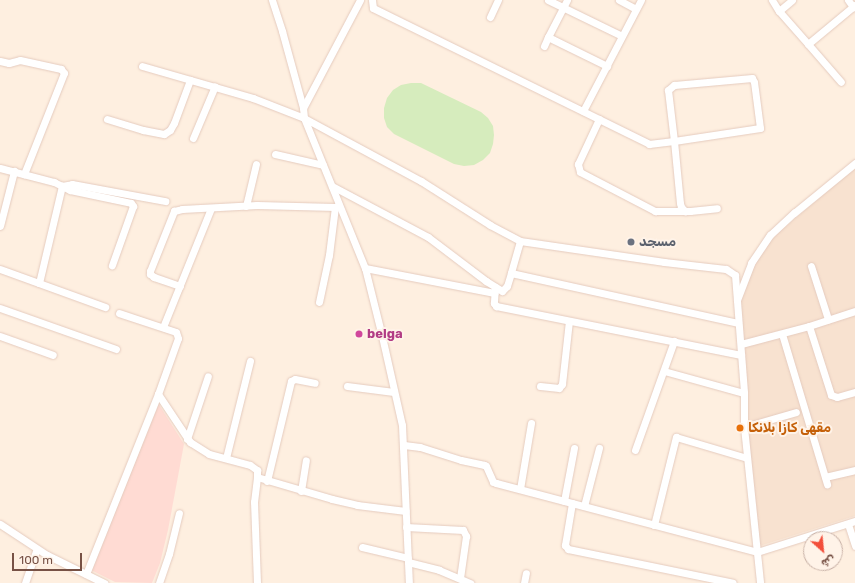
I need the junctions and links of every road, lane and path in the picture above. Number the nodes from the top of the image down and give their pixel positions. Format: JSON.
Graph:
{"nodes":[{"id":1,"x":272,"y":0,"type":"edge"},
{"id":2,"x":360,"y":0,"type":"edge"},
{"id":3,"x":372,"y":0,"type":"edge"},
{"id":4,"x":498,"y":0,"type":"edge"},
{"id":5,"x":548,"y":0,"type":"edge"},
{"id":6,"x":567,"y":0,"type":"edge"},
{"id":7,"x":618,"y":0,"type":"edge"},
{"id":8,"x":641,"y":0,"type":"edge"},
{"id":9,"x":772,"y":0,"type":"edge"},
{"id":10,"x":792,"y":0,"type":"edge"},
{"id":11,"x":848,"y":0,"type":"edge"},
{"id":12,"x":854,"y":6,"type":"edge"},
{"id":13,"x":563,"y":7,"type":"junction"},
{"id":14,"x":636,"y":9,"type":"junction"},
{"id":15,"x":779,"y":11,"type":"junction"},
{"id":16,"x":490,"y":17,"type":"dead end"},
{"id":17,"x":622,"y":36,"type":"junction"},
{"id":18,"x":548,"y":37,"type":"junction"},
{"id":19,"x":808,"y":44,"type":"junction"},
{"id":20,"x":544,"y":46,"type":"dead end"},
{"id":21,"x":0,"y":61,"type":"edge"},
{"id":22,"x":142,"y":66,"type":"dead end"},
{"id":23,"x":607,"y":66,"type":"junction"},
{"id":24,"x":190,"y":80,"type":"junction"},
{"id":25,"x":841,"y":82,"type":"dead end"},
{"id":26,"x":215,"y":86,"type":"junction"},
{"id":27,"x":303,"y":108,"type":"junction"},
{"id":28,"x":583,"y":111,"type":"junction"},
{"id":29,"x":304,"y":118,"type":"junction"},
{"id":30,"x":107,"y":119,"type":"dead end"},
{"id":31,"x":599,"y":119,"type":"junction"},
{"id":32,"x":193,"y":138,"type":"dead end"},
{"id":33,"x":674,"y":141,"type":"junction"},
{"id":34,"x":275,"y":154,"type":"dead end"},
{"id":35,"x":256,"y":164,"type":"dead end"},
{"id":36,"x":323,"y":165,"type":"junction"},
{"id":37,"x":855,"y":166,"type":"edge"},
{"id":38,"x":0,"y":168,"type":"edge"},
{"id":39,"x":14,"y":171,"type":"junction"},
{"id":40,"x":24,"y":174,"type":"junction"},
{"id":41,"x":62,"y":186,"type":"junction"},
{"id":42,"x":332,"y":186,"type":"junction"},
{"id":43,"x":165,"y":200,"type":"dead end"},
{"id":44,"x":246,"y":206,"type":"junction"},
{"id":45,"x":337,"y":206,"type":"junction"},
{"id":46,"x":211,"y":208,"type":"junction"},
{"id":47,"x":717,"y":208,"type":"dead end"},
{"id":48,"x":2,"y":209,"type":"edge"},
{"id":49,"x":685,"y":211,"type":"junction"},
{"id":50,"x":0,"y":226,"type":"edge"},
{"id":51,"x":520,"y":241,"type":"junction"},
{"id":52,"x":112,"y":264,"type":"dead end"},
{"id":53,"x":811,"y":266,"type":"dead end"},
{"id":54,"x":365,"y":268,"type":"junction"},
{"id":55,"x":0,"y":269,"type":"edge"},
{"id":56,"x":512,"y":273,"type":"junction"},
{"id":57,"x":39,"y":283,"type":"junction"},
{"id":58,"x":180,"y":286,"type":"junction"},
{"id":59,"x":495,"y":290,"type":"junction"},
{"id":60,"x":319,"y":302,"type":"dead end"},
{"id":61,"x":736,"y":304,"type":"junction"},
{"id":62,"x":105,"y":307,"type":"dead end"},
{"id":63,"x":0,"y":308,"type":"edge"},
{"id":64,"x":855,"y":311,"type":"edge"},
{"id":65,"x":119,"y":313,"type":"dead end"},
{"id":66,"x":828,"y":319,"type":"junction"},
{"id":67,"x":569,"y":321,"type":"junction"},
{"id":68,"x":738,"y":323,"type":"junction"},
{"id":69,"x":809,"y":326,"type":"junction"},
{"id":70,"x":163,"y":327,"type":"junction"},
{"id":71,"x":782,"y":334,"type":"junction"},
{"id":72,"x":0,"y":336,"type":"edge"},
{"id":73,"x":674,"y":341,"type":"junction"},
{"id":74,"x":741,"y":344,"type":"junction"},
{"id":75,"x":116,"y":349,"type":"dead end"},
{"id":76,"x":53,"y":355,"type":"dead end"},
{"id":77,"x":741,"y":355,"type":"junction"},
{"id":78,"x":250,"y":360,"type":"dead end"},
{"id":79,"x":664,"y":371,"type":"junction"},
{"id":80,"x":208,"y":376,"type":"dead end"},
{"id":81,"x":316,"y":383,"type":"dead end"},
{"id":82,"x":347,"y":386,"type":"dead end"},
{"id":83,"x":540,"y":386,"type":"dead end"},
{"id":84,"x":394,"y":392,"type":"junction"},
{"id":85,"x":855,"y":392,"type":"edge"},
{"id":86,"x":744,"y":393,"type":"junction"},
{"id":87,"x":158,"y":394,"type":"junction"},
{"id":88,"x":796,"y":412,"type":"dead end"},
{"id":89,"x":531,"y":422,"type":"dead end"},
{"id":90,"x":744,"y":427,"type":"junction"},
{"id":91,"x":188,"y":439,"type":"junction"},
{"id":92,"x":404,"y":445,"type":"junction"},
{"id":93,"x":574,"y":448,"type":"dead end"},
{"id":94,"x":599,"y":448,"type":"dead end"},
{"id":95,"x":635,"y":450,"type":"dead end"},
{"id":96,"x":226,"y":458,"type":"junction"},
{"id":97,"x":747,"y":458,"type":"junction"},
{"id":98,"x":306,"y":460,"type":"dead end"},
{"id":99,"x":855,"y":470,"type":"edge"},
{"id":100,"x":257,"y":477,"type":"junction"},
{"id":101,"x":267,"y":481,"type":"junction"},
{"id":102,"x":520,"y":489,"type":"junction"},
{"id":103,"x":301,"y":491,"type":"junction"},
{"id":104,"x":564,"y":501,"type":"junction"},
{"id":105,"x":572,"y":503,"type":"junction"},
{"id":106,"x":584,"y":506,"type":"junction"},
{"id":107,"x":406,"y":510,"type":"junction"},
{"id":108,"x":179,"y":513,"type":"dead end"},
{"id":109,"x":852,"y":523,"type":"edge"},
{"id":110,"x":0,"y":524,"type":"edge"},
{"id":111,"x":654,"y":525,"type":"junction"},
{"id":112,"x":406,"y":527,"type":"junction"},
{"id":113,"x":855,"y":546,"type":"edge"},
{"id":114,"x":362,"y":547,"type":"dead end"},
{"id":115,"x":37,"y":550,"type":"junction"},
{"id":116,"x":757,"y":552,"type":"junction"},
{"id":117,"x":408,"y":560,"type":"junction"},
{"id":118,"x":526,"y":573,"type":"dead end"},
{"id":119,"x":86,"y":574,"type":"junction"},
{"id":120,"x":460,"y":578,"type":"junction"},
{"id":121,"x":25,"y":583,"type":"edge"},
{"id":122,"x":104,"y":583,"type":"edge"},
{"id":123,"x":159,"y":583,"type":"edge"},
{"id":124,"x":257,"y":583,"type":"edge"},
{"id":125,"x":409,"y":583,"type":"edge"},
{"id":126,"x":470,"y":583,"type":"edge"},
{"id":127,"x":524,"y":583,"type":"edge"},
{"id":128,"x":733,"y":583,"type":"edge"},
{"id":129,"x":760,"y":583,"type":"edge"}],
"edges":[{"from":1,"to":27,"type":"street"},
{"from":2,"to":27,"type":"street"},
{"from":3,"to":28,"type":"street"},
{"from":4,"to":16,"type":"street"},
{"from":5,"to":13,"type":"street"},
{"from":6,"to":13,"type":"street"},
{"from":7,"to":14,"type":"street"},
{"from":8,"to":14,"type":"street"},
{"from":9,"to":15,"type":"street"},
{"from":10,"to":15,"type":"street"},
{"from":11,"to":12,"type":"street"},
{"from":12,"to":19,"type":"street"},
{"from":13,"to":17,"type":"street"},
{"from":13,"to":18,"type":"street"},
{"from":14,"to":17,"type":"street"},
{"from":15,"to":19,"type":"street"},
{"from":17,"to":23,"type":"street"},
{"from":18,"to":20,"type":"street"},
{"from":18,"to":23,"type":"street"},
{"from":19,"to":25,"type":"street"},
{"from":21,"to":40,"type":"street"},
{"from":22,"to":24,"type":"street"},
{"from":23,"to":28,"type":"street"},
{"from":24,"to":26,"type":"street"},
{"from":24,"to":30,"type":"street"},
{"from":26,"to":29,"type":"street"},
{"from":26,"to":32,"type":"street"},
{"from":27,"to":29,"type":"street"},
{"from":28,"to":31,"type":"street"},
{"from":29,"to":36,"type":"street"},
{"from":29,"to":51,"type":"street"},
{"from":31,"to":33,"type":"street"},
{"from":31,"to":49,"type":"street"},
{"from":33,"to":33,"type":"street"},
{"from":33,"to":49,"type":"street"},
{"from":34,"to":36,"type":"street"},
{"from":35,"to":44,"type":"street"},
{"from":36,"to":42,"type":"street"},
{"from":37,"to":61,"type":"street"},
{"from":38,"to":39,"type":"street"},
{"from":39,"to":40,"type":"street"},
{"from":39,"to":48,"type":"street"},
{"from":40,"to":41,"type":"street"},
{"from":41,"to":43,"type":"street"},
{"from":41,"to":52,"type":"street"},
{"from":41,"to":57,"type":"street"},
{"from":42,"to":45,"type":"street"},
{"from":42,"to":59,"type":"street"},
{"from":44,"to":45,"type":"street"},
{"from":44,"to":46,"type":"street"},
{"from":45,"to":54,"type":"street"},
{"from":45,"to":60,"type":"street"},
{"from":46,"to":58,"type":"street"},
{"from":46,"to":58,"type":"street"},
{"from":47,"to":49,"type":"street"},
{"from":48,"to":50,"type":"street"},
{"from":51,"to":56,"type":"street"},
{"from":51,"to":61,"type":"street"},
{"from":53,"to":66,"type":"street"},
{"from":54,"to":59,"type":"street"},
{"from":54,"to":84,"type":"street"},
{"from":55,"to":57,"type":"street"},
{"from":56,"to":59,"type":"street"},
{"from":56,"to":68,"type":"street"},
{"from":57,"to":62,"type":"street"},
{"from":58,"to":70,"type":"street"},
{"from":59,"to":67,"type":"street"},
{"from":61,"to":68,"type":"street"},
{"from":63,"to":75,"type":"street"},
{"from":64,"to":66,"type":"street"},
{"from":65,"to":70,"type":"street"},
{"from":66,"to":69,"type":"street"},
{"from":67,"to":73,"type":"street"},
{"from":67,"to":83,"type":"street"},
{"from":68,"to":74,"type":"street"},
{"from":69,"to":71,"type":"street"},
{"from":69,"to":85,"type":"street"},
{"from":70,"to":87,"type":"street"},
{"from":71,"to":74,"type":"street"},
{"from":71,"to":99,"type":"street"},
{"from":72,"to":76,"type":"street"},
{"from":73,"to":77,"type":"street"},
{"from":73,"to":79,"type":"street"},
{"from":74,"to":77,"type":"street"},
{"from":77,"to":86,"type":"street"},
{"from":78,"to":96,"type":"street"},
{"from":79,"to":86,"type":"street"},
{"from":79,"to":95,"type":"street"},
{"from":80,"to":91,"type":"street"},
{"from":81,"to":101,"type":"street"},
{"from":82,"to":84,"type":"street"},
{"from":84,"to":92,"type":"street"},
{"from":86,"to":90,"type":"street"},
{"from":87,"to":91,"type":"street"},
{"from":87,"to":119,"type":"street"},
{"from":88,"to":90,"type":"street"},
{"from":89,"to":102,"type":"street"},
{"from":90,"to":97,"type":"street"},
{"from":91,"to":96,"type":"street"},
{"from":92,"to":102,"type":"street"},
{"from":92,"to":107,"type":"street"},
{"from":93,"to":104,"type":"street"},
{"from":94,"to":106,"type":"street"},
{"from":96,"to":100,"type":"street"},
{"from":97,"to":111,"type":"street"},
{"from":97,"to":116,"type":"street"},
{"from":98,"to":103,"type":"street"},
{"from":100,"to":101,"type":"street"},
{"from":100,"to":124,"type":"street"},
{"from":101,"to":103,"type":"street"},
{"from":102,"to":104,"type":"street"},
{"from":103,"to":107,"type":"street"},
{"from":104,"to":105,"type":"street"},
{"from":105,"to":106,"type":"street"},
{"from":105,"to":128,"type":"street"},
{"from":106,"to":111,"type":"street"},
{"from":107,"to":112,"type":"street"},
{"from":108,"to":123,"type":"street"},
{"from":109,"to":113,"type":"street"},
{"from":109,"to":116,"type":"street"},
{"from":110,"to":115,"type":"street"},
{"from":111,"to":116,"type":"street"},
{"from":112,"to":117,"type":"street"},
{"from":112,"to":120,"type":"street"},
{"from":114,"to":117,"type":"street"},
{"from":115,"to":119,"type":"street"},
{"from":115,"to":121,"type":"street"},
{"from":116,"to":129,"type":"street"},
{"from":117,"to":120,"type":"street"},
{"from":117,"to":125,"type":"street"},
{"from":118,"to":127,"type":"street"},
{"from":119,"to":122,"type":"street"},
{"from":120,"to":126,"type":"street"}]}
